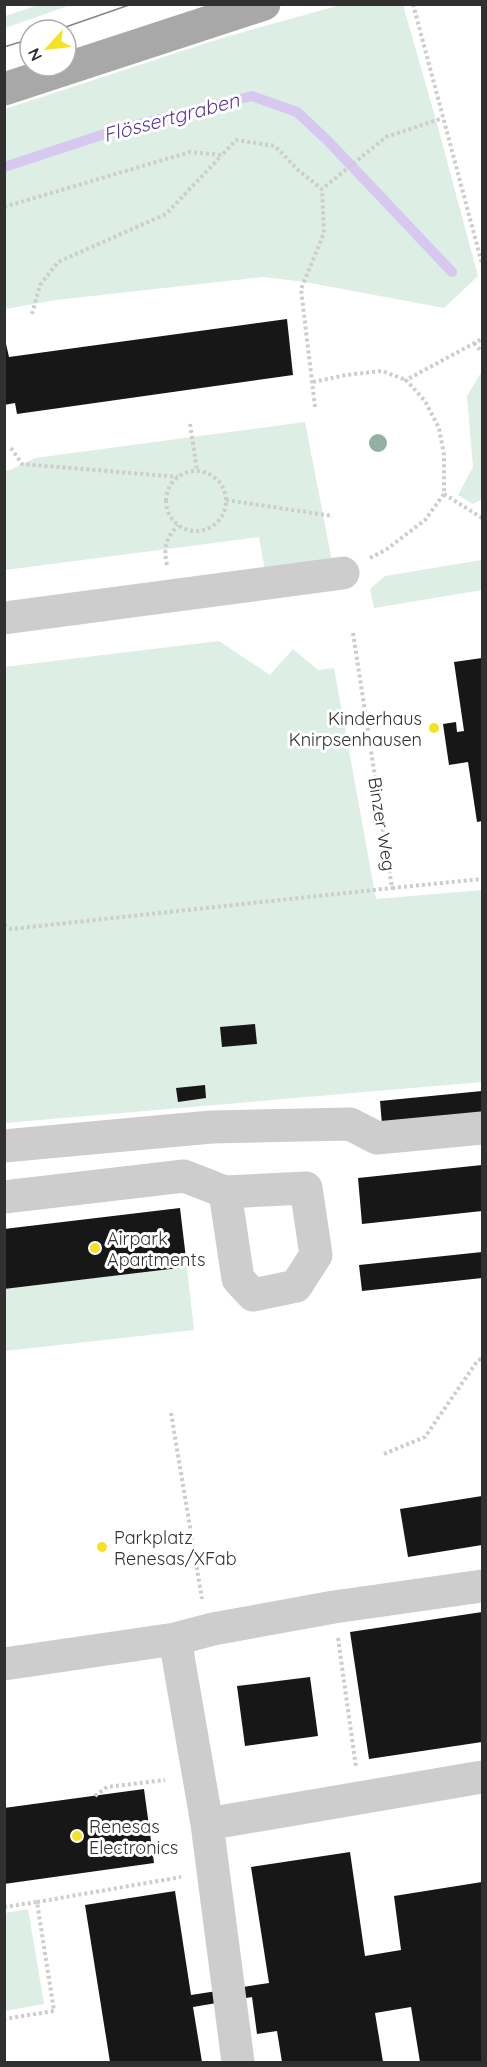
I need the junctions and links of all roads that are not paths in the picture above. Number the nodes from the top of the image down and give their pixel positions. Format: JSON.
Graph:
{"nodes":[{"id":1,"x":264,"y":4,"type":"edge"},
{"id":2,"x":4,"y":89,"type":"edge"},
{"id":3,"x":343,"y":573,"type":"road end"},
{"id":4,"x":4,"y":618,"type":"edge"},
{"id":5,"x":483,"y":1128,"type":"edge"},
{"id":6,"x":4,"y":1146,"type":"edge"},
{"id":7,"x":225,"y":1192,"type":"dead end"},
{"id":8,"x":4,"y":1197,"type":"edge"},
{"id":9,"x":483,"y":1586,"type":"edge"},
{"id":10,"x":175,"y":1639,"type":"junction"},
{"id":11,"x":4,"y":1664,"type":"edge"},
{"id":12,"x":483,"y":1778,"type":"edge"},
{"id":13,"x":207,"y":1824,"type":"junction"},
{"id":14,"x":238,"y":2062,"type":"edge"}],
"edges":[{"from":1,"to":2,"type":"main road"},
{"from":3,"to":4,"type":"street"},
{"from":5,"to":6,"type":"street"},
{"from":7,"to":8,"type":"street"},
{"from":9,"to":10,"type":"street"},
{"from":10,"to":11,"type":"street"},
{"from":10,"to":13,"type":"street"},
{"from":12,"to":13,"type":"street"},
{"from":13,"to":14,"type":"street"}]}
